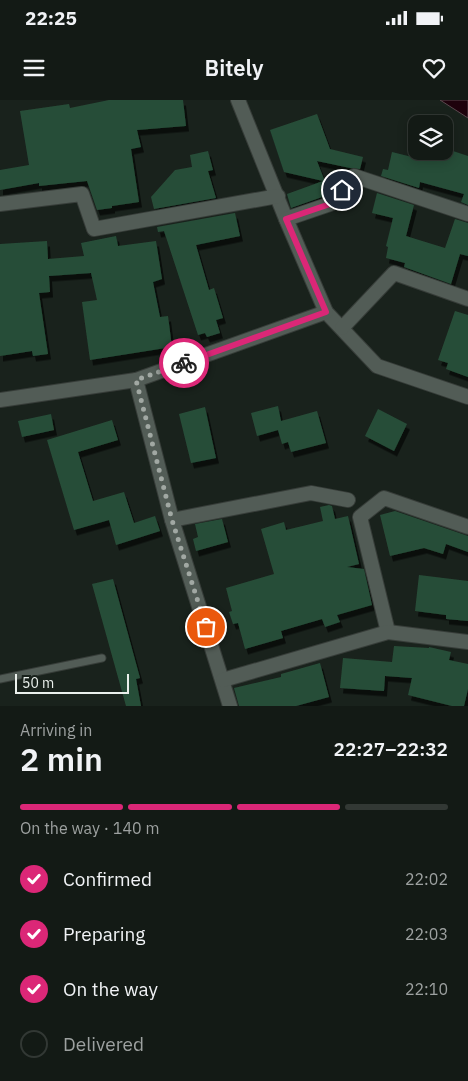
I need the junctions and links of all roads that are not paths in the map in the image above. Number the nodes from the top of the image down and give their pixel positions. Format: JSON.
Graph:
{"nodes":[{"id":1,"x":238,"y":100,"type":"edge"},
{"id":2,"x":278,"y":196,"type":"junction"},
{"id":3,"x":0,"y":204,"type":"edge"},
{"id":4,"x":468,"y":214,"type":"edge"},
{"id":5,"x":286,"y":219,"type":"junction"},
{"id":6,"x":468,"y":299,"type":"edge"},
{"id":7,"x":326,"y":312,"type":"junction"},
{"id":8,"x":342,"y":328,"type":"junction"},
{"id":9,"x":136,"y":380,"type":"junction"},
{"id":10,"x":468,"y":397,"type":"edge"},
{"id":11,"x":0,"y":400,"type":"edge"},
{"id":12,"x":348,"y":500,"type":"dead end"},
{"id":13,"x":172,"y":520,"type":"junction"},
{"id":14,"x":468,"y":527,"type":"edge"},
{"id":15,"x":388,"y":632,"type":"junction"},
{"id":16,"x":468,"y":642,"type":"edge"},
{"id":17,"x":102,"y":658,"type":"dead end"},
{"id":18,"x":0,"y":678,"type":"edge"},
{"id":19,"x":223,"y":680,"type":"junction"},
{"id":20,"x":230,"y":706,"type":"edge"}],
"edges":[{"from":1,"to":2,"type":"street"},
{"from":2,"to":3,"type":"street"},
{"from":2,"to":5,"type":"street"},
{"from":4,"to":5,"type":"street"},
{"from":5,"to":7,"type":"street"},
{"from":6,"to":8,"type":"street"},
{"from":7,"to":8,"type":"street"},
{"from":7,"to":9,"type":"street"},
{"from":8,"to":10,"type":"street"},
{"from":9,"to":11,"type":"street"},
{"from":9,"to":13,"type":"street"},
{"from":12,"to":13,"type":"street"},
{"from":13,"to":19,"type":"street"},
{"from":14,"to":15,"type":"street"},
{"from":15,"to":16,"type":"street"},
{"from":15,"to":19,"type":"street"},
{"from":17,"to":18,"type":"lane"},
{"from":19,"to":20,"type":"street"}]}
